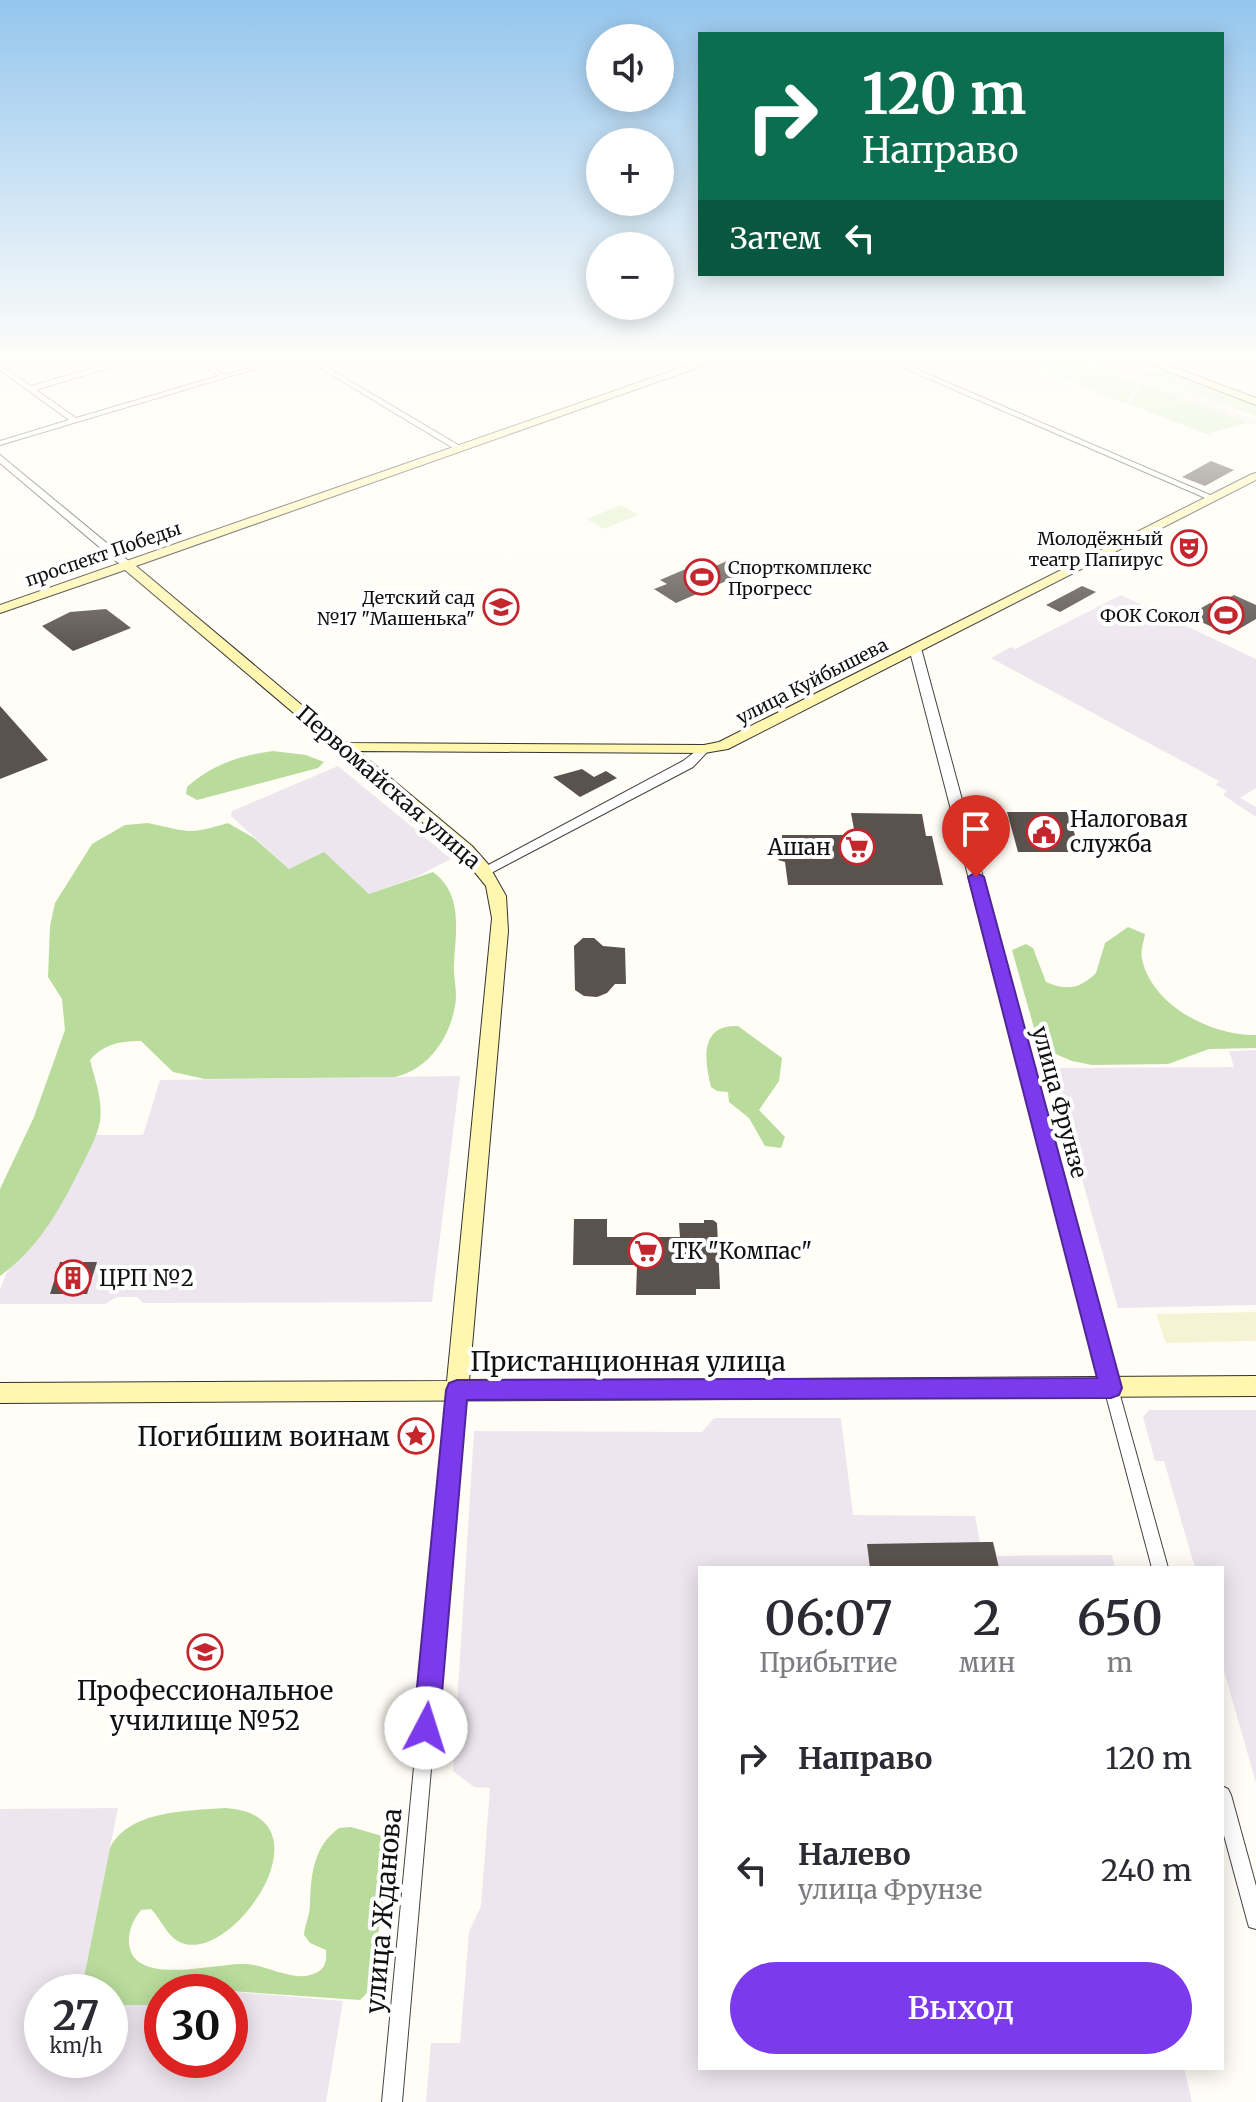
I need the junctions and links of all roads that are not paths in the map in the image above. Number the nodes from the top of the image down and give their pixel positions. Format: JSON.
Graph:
{"nodes":[{"id":1,"x":438,"y":457,"type":"edge"},
{"id":2,"x":1117,"y":457,"type":"edge"},
{"id":3,"x":0,"y":458,"type":"edge"},
{"id":4,"x":1256,"y":476,"type":"edge"},
{"id":5,"x":1213,"y":498,"type":"junction"},
{"id":6,"x":127,"y":565,"type":"junction"},
{"id":7,"x":0,"y":609,"type":"edge"},
{"id":8,"x":915,"y":648,"type":"junction"},
{"id":9,"x":344,"y":747,"type":"junction"},
{"id":10,"x":704,"y":749,"type":"junction"},
{"id":11,"x":486,"y":870,"type":"junction"},
{"id":12,"x":1256,"y":1386,"type":"edge"},
{"id":13,"x":1111,"y":1388,"type":"junction"},
{"id":14,"x":457,"y":1390,"type":"junction"},
{"id":15,"x":0,"y":1393,"type":"edge"},
{"id":16,"x":1159,"y":1566,"type":"edge"},
{"id":17,"x":1224,"y":1802,"type":"edge"},
{"id":18,"x":1256,"y":1920,"type":"edge"},
{"id":19,"x":392,"y":2102,"type":"edge"}],
"edges":[{"from":1,"to":6,"type":"main road","name":"проспект Победы"},
{"from":2,"to":5,"type":"street"},
{"from":3,"to":6,"type":"street","name":"Первомайская улица"},
{"from":4,"to":5,"type":"main road","name":"улица Куйбышева"},
{"from":5,"to":8,"type":"main road","name":"улица Куйбышева"},
{"from":6,"to":7,"type":"main road","name":"проспект Победы"},
{"from":6,"to":9,"type":"main road","name":"Первомайская улица"},
{"from":8,"to":10,"type":"main road","name":"улица Куйбышева"},
{"from":8,"to":13,"type":"street","name":"улица Фрунзе"},
{"from":9,"to":10,"type":"main road","name":"улица Куйбышева"},
{"from":9,"to":11,"type":"main road","name":"Первомайская улица"},
{"from":10,"to":11,"type":"street"},
{"from":11,"to":14,"type":"main road","name":"Первомайская улица"},
{"from":12,"to":13,"type":"main road","name":"Пристанционная улица"},
{"from":13,"to":14,"type":"main road","name":"Пристанционная улица"},
{"from":13,"to":16,"type":"street","name":"улица Фрунзе"},
{"from":14,"to":15,"type":"main road","name":"Пристанционная улица"},
{"from":14,"to":19,"type":"street","name":"улица Жданова"},
{"from":17,"to":18,"type":"street"}]}
